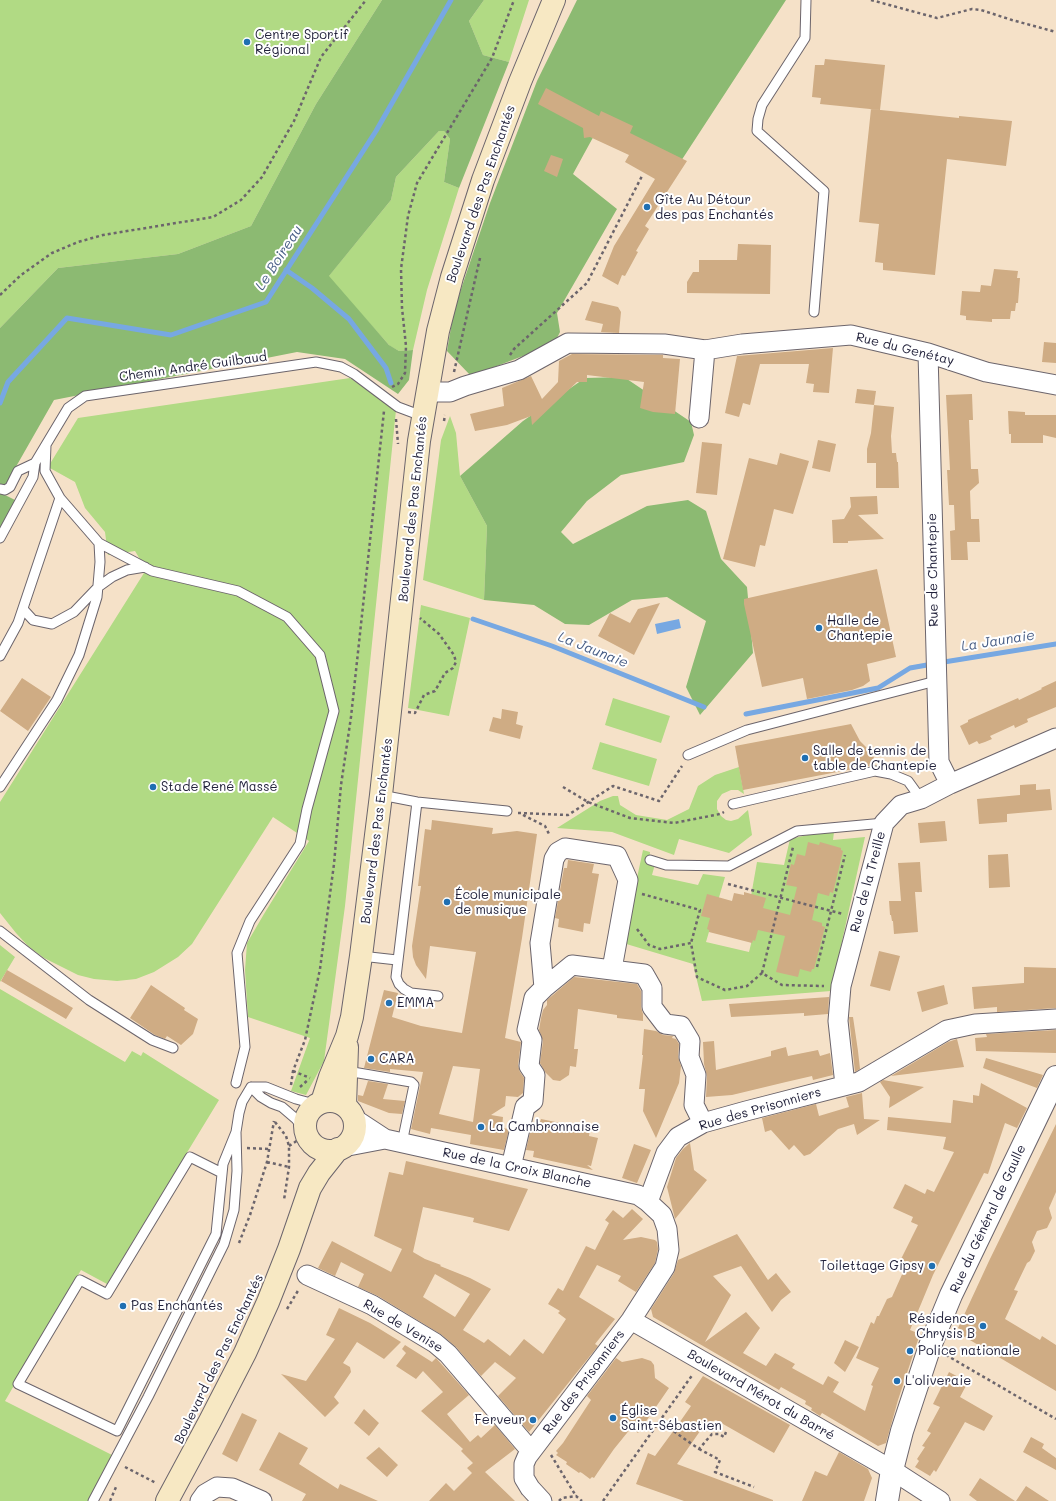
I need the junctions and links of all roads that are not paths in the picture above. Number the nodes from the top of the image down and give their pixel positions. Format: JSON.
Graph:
{"nodes":[{"id":1,"x":554,"y":0,"type":"edge"},
{"id":2,"x":806,"y":0,"type":"edge"},
{"id":3,"x":814,"y":312,"type":"dead end"},
{"id":4,"x":705,"y":350,"type":"junction"},
{"id":5,"x":928,"y":353,"type":"junction"},
{"id":6,"x":1056,"y":385,"type":"edge"},
{"id":7,"x":427,"y":390,"type":"junction"},
{"id":8,"x":422,"y":416,"type":"junction"},
{"id":9,"x":700,"y":418,"type":"dead end"},
{"id":10,"x":46,"y":444,"type":"junction"},
{"id":11,"x":35,"y":463,"type":"junction"},
{"id":12,"x":0,"y":489,"type":"edge"},
{"id":13,"x":60,"y":498,"type":"junction"},
{"id":14,"x":0,"y":538,"type":"edge"},
{"id":15,"x":99,"y":543,"type":"junction"},
{"id":16,"x":145,"y":567,"type":"junction"},
{"id":17,"x":98,"y":587,"type":"junction"},
{"id":18,"x":23,"y":609,"type":"junction"},
{"id":19,"x":0,"y":656,"type":"edge"},
{"id":20,"x":936,"y":681,"type":"junction"},
{"id":21,"x":1056,"y":738,"type":"edge"},
{"id":22,"x":688,"y":755,"type":"road end"},
{"id":23,"x":950,"y":784,"type":"junction"},
{"id":24,"x":0,"y":787,"type":"edge"},
{"id":25,"x":381,"y":796,"type":"junction"},
{"id":26,"x":921,"y":798,"type":"junction"},
{"id":27,"x":417,"y":802,"type":"junction"},
{"id":28,"x":733,"y":804,"type":"road end"},
{"id":29,"x":507,"y":811,"type":"road end"},
{"id":30,"x":884,"y":823,"type":"junction"},
{"id":31,"x":650,"y":860,"type":"road end"},
{"id":32,"x":0,"y":931,"type":"edge"},
{"id":33,"x":361,"y":956,"type":"junction"},
{"id":34,"x":397,"y":960,"type":"junction"},
{"id":35,"x":612,"y":969,"type":"junction"},
{"id":36,"x":544,"y":988,"type":"junction"},
{"id":37,"x":438,"y":996,"type":"dead end"},
{"id":38,"x":1056,"y":1019,"type":"edge"},
{"id":39,"x":347,"y":1036,"type":"junction"},
{"id":40,"x":173,"y":1048,"type":"dead end"},
{"id":41,"x":347,"y":1072,"type":"junction"},
{"id":42,"x":1056,"y":1077,"type":"edge"},
{"id":43,"x":236,"y":1083,"type":"dead end"},
{"id":44,"x":845,"y":1085,"type":"junction"},
{"id":45,"x":251,"y":1087,"type":"junction"},
{"id":46,"x":320,"y":1103,"type":"junction"},
{"id":47,"x":349,"y":1112,"type":"junction"},
{"id":48,"x":703,"y":1123,"type":"junction"},
{"id":49,"x":236,"y":1132,"type":"junction"},
{"id":50,"x":308,"y":1136,"type":"junction"},
{"id":51,"x":393,"y":1141,"type":"junction"},
{"id":52,"x":340,"y":1148,"type":"junction"},
{"id":53,"x":511,"y":1167,"type":"junction"},
{"id":54,"x":222,"y":1173,"type":"junction"},
{"id":55,"x":310,"y":1188,"type":"junction"},
{"id":56,"x":648,"y":1202,"type":"junction"},
{"id":57,"x":307,"y":1275,"type":"dead end"},
{"id":58,"x":630,"y":1320,"type":"junction"},
{"id":59,"x":531,"y":1451,"type":"junction"},
{"id":60,"x":892,"y":1470,"type":"junction"},
{"id":61,"x":159,"y":1491,"type":"edge"},
{"id":62,"x":93,"y":1501,"type":"edge"},
{"id":63,"x":200,"y":1501,"type":"edge"},
{"id":64,"x":262,"y":1501,"type":"edge"},
{"id":65,"x":542,"y":1501,"type":"edge"},
{"id":66,"x":887,"y":1501,"type":"edge"},
{"id":67,"x":940,"y":1501,"type":"edge"}],
"edges":[{"from":1,"to":7,"type":"main road","name":"Boulevard des Pas Enchantés"},
{"from":2,"to":3,"type":"lane"},
{"from":4,"to":5,"type":"street","name":"Rue du Genétay"},
{"from":4,"to":7,"type":"street","name":"Rue du Genétay"},
{"from":4,"to":9,"type":"street"},
{"from":5,"to":6,"type":"street","name":"Rue du Genétay"},
{"from":5,"to":20,"type":"street","name":"Rue de Chantepie"},
{"from":7,"to":8,"type":"main road","name":"Boulevard des Pas Enchantés"},
{"from":8,"to":10,"type":"lane","name":"Chemin André Guilbaud"},
{"from":8,"to":25,"type":"main road","name":"Boulevard des Pas Enchantés"},
{"from":10,"to":11,"type":"lane","name":"Chemin André Guilbaud"},
{"from":10,"to":13,"type":"lane"},
{"from":11,"to":12,"type":"lane"},
{"from":11,"to":14,"type":"lane","name":"Chemin André Guilbaud"},
{"from":13,"to":15,"type":"lane"},
{"from":13,"to":18,"type":"lane"},
{"from":15,"to":16,"type":"lane"},
{"from":15,"to":17,"type":"lane"},
{"from":16,"to":17,"type":"lane"},
{"from":16,"to":43,"type":"lane"},
{"from":17,"to":18,"type":"lane"},
{"from":17,"to":24,"type":"lane"},
{"from":18,"to":19,"type":"lane"},
{"from":20,"to":22,"type":"lane"},
{"from":20,"to":23,"type":"street","name":"Rue de Chantepie"},
{"from":21,"to":23,"type":"street","name":"Rue de la Treille"},
{"from":23,"to":26,"type":"street","name":"Rue de la Treille"},
{"from":25,"to":27,"type":"lane"},
{"from":25,"to":33,"type":"main road","name":"Boulevard des Pas Enchantés"},
{"from":26,"to":28,"type":"lane"},
{"from":26,"to":30,"type":"street","name":"Rue de la Treille"},
{"from":27,"to":29,"type":"lane"},
{"from":27,"to":34,"type":"lane"},
{"from":30,"to":31,"type":"lane"},
{"from":30,"to":44,"type":"street","name":"Rue de la Treille"},
{"from":32,"to":40,"type":"lane"},
{"from":33,"to":34,"type":"lane"},
{"from":33,"to":39,"type":"main road","name":"Boulevard des Pas Enchantés"},
{"from":34,"to":37,"type":"lane"},
{"from":35,"to":36,"type":"street"},
{"from":35,"to":36,"type":"street"},
{"from":35,"to":48,"type":"street"},
{"from":36,"to":53,"type":"street"},
{"from":38,"to":44,"type":"street","name":"Rue des Prisonniers"},
{"from":39,"to":41,"type":"main road","name":"Boulevard des Pas Enchantés"},
{"from":39,"to":46,"type":"main road","name":"Boulevard des Pas Enchantés"},
{"from":41,"to":47,"type":"main road","name":"Boulevard des Pas Enchantés"},
{"from":41,"to":51,"type":"lane"},
{"from":42,"to":60,"type":"street","name":"Rue du Général de Gaulle"},
{"from":44,"to":48,"type":"street","name":"Rue des Prisonniers"},
{"from":45,"to":46,"type":"lane"},
{"from":45,"to":49,"type":"lane"},
{"from":45,"to":50,"type":"lane"},
{"from":46,"to":47,"type":"main road"},
{"from":46,"to":50,"type":"main road","name":"Boulevard des Pas Enchantés"},
{"from":47,"to":51,"type":"street","name":"Rue de la Croix Blanche"},
{"from":47,"to":52,"type":"main road","name":"Boulevard des Pas Enchantés"},
{"from":48,"to":56,"type":"street","name":"Rue des Prisonniers"},
{"from":49,"to":54,"type":"lane"},
{"from":49,"to":62,"type":"lane"},
{"from":50,"to":52,"type":"main road"},
{"from":50,"to":55,"type":"main road","name":"Boulevard des Pas Enchantés"},
{"from":51,"to":52,"type":"street","name":"Rue de la Croix Blanche"},
{"from":51,"to":53,"type":"street","name":"Rue de la Croix Blanche"},
{"from":52,"to":55,"type":"main road","name":"Boulevard des Pas Enchantés"},
{"from":53,"to":56,"type":"street","name":"Rue de la Croix Blanche"},
{"from":54,"to":54,"type":"lane"},
{"from":55,"to":61,"type":"main road","name":"Boulevard des Pas Enchantés"},
{"from":56,"to":58,"type":"street","name":"Rue des Prisonniers"},
{"from":57,"to":59,"type":"street","name":"Rue de Venise"},
{"from":58,"to":59,"type":"street","name":"Rue des Prisonniers"},
{"from":58,"to":60,"type":"street","name":"Boulevard Mérot du Barré"},
{"from":59,"to":65,"type":"street","name":"Rue des Prisonniers"},
{"from":60,"to":66,"type":"street","name":"Rue du Général de Gaulle"},
{"from":60,"to":67,"type":"street","name":"Boulevard Mérot du Barré"},
{"from":63,"to":64,"type":"street"}]}
